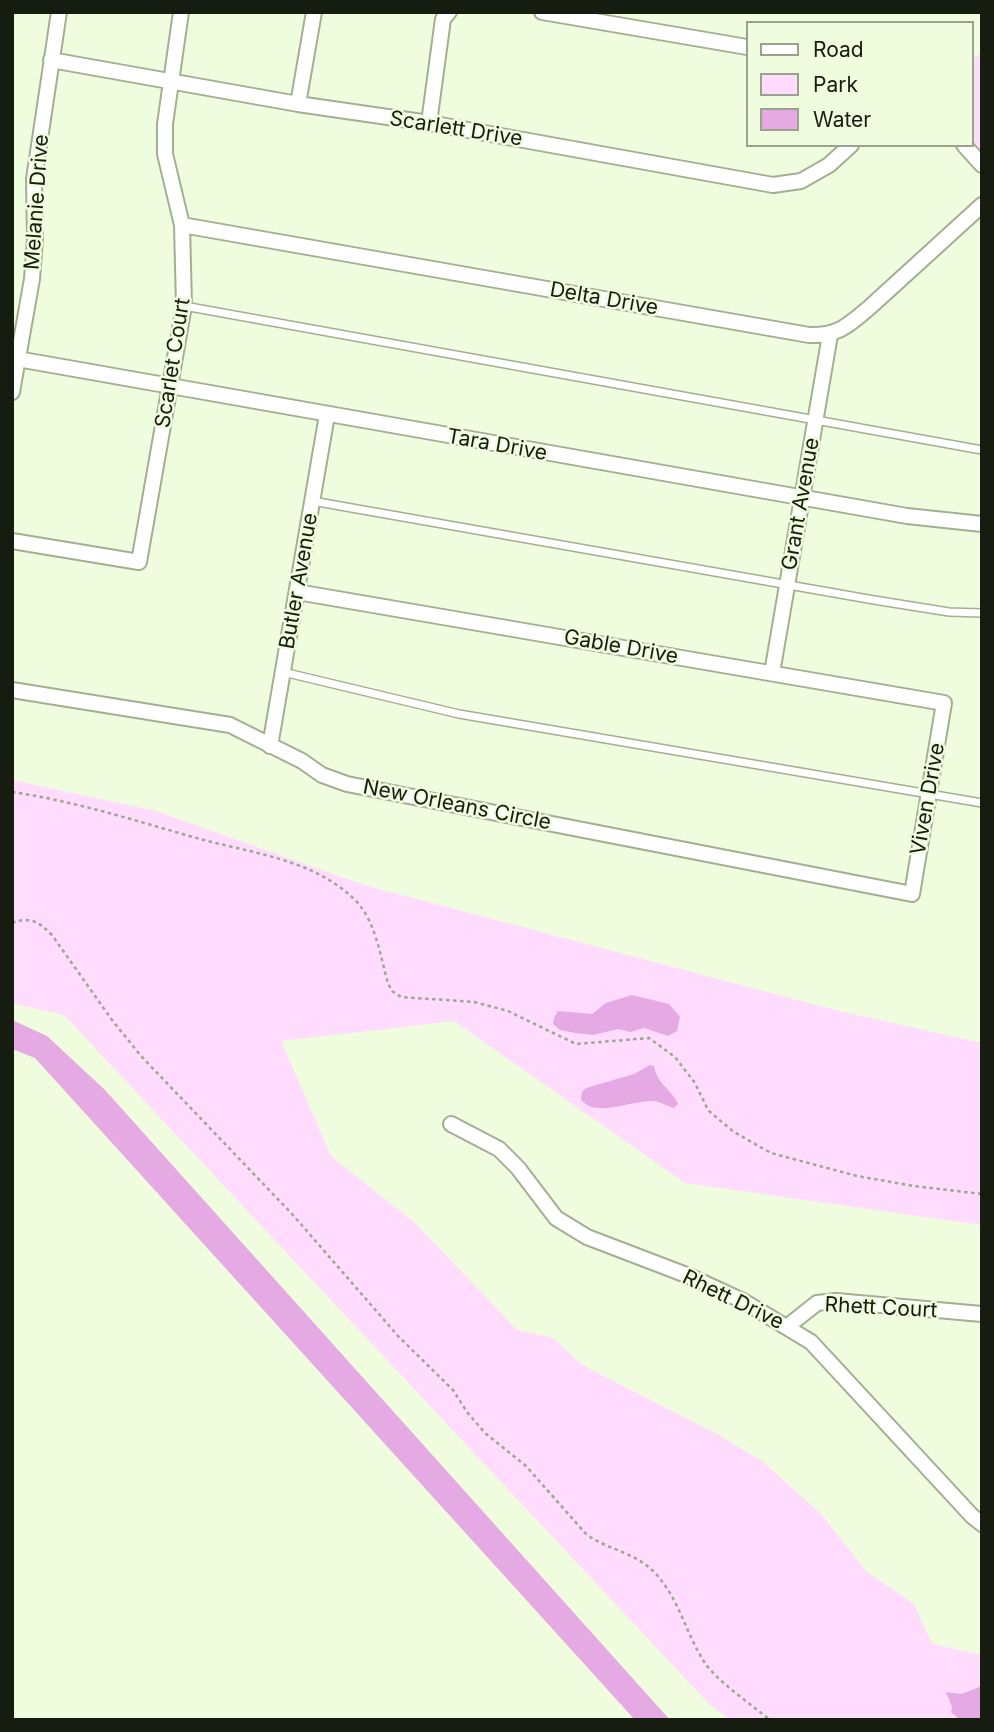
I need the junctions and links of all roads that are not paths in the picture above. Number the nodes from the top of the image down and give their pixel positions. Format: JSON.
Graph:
{"nodes":[{"id":1,"x":59,"y":12,"type":"edge"},
{"id":2,"x":181,"y":12,"type":"edge"},
{"id":3,"x":314,"y":12,"type":"edge"},
{"id":4,"x":449,"y":12,"type":"edge"},
{"id":5,"x":542,"y":12,"type":"edge"},
{"id":6,"x":746,"y":47,"type":"edge"},
{"id":7,"x":51,"y":60,"type":"junction"},
{"id":8,"x":170,"y":81,"type":"junction"},
{"id":9,"x":298,"y":104,"type":"junction"},
{"id":10,"x":429,"y":123,"type":"junction"},
{"id":11,"x":849,"y":147,"type":"edge"},
{"id":12,"x":966,"y":147,"type":"edge"},
{"id":13,"x":982,"y":165,"type":"edge"},
{"id":14,"x":982,"y":205,"type":"edge"},
{"id":15,"x":182,"y":225,"type":"junction"},
{"id":16,"x":184,"y":306,"type":"junction"},
{"id":17,"x":830,"y":335,"type":"junction"},
{"id":18,"x":15,"y":359,"type":"edge"},
{"id":19,"x":170,"y":387,"type":"junction"},
{"id":20,"x":12,"y":392,"type":"edge"},
{"id":21,"x":327,"y":415,"type":"junction"},
{"id":22,"x":815,"y":420,"type":"junction"},
{"id":23,"x":982,"y":450,"type":"edge"},
{"id":24,"x":802,"y":498,"type":"junction"},
{"id":25,"x":312,"y":501,"type":"junction"},
{"id":26,"x":982,"y":524,"type":"edge"},
{"id":27,"x":12,"y":541,"type":"edge"},
{"id":28,"x":788,"y":584,"type":"junction"},
{"id":29,"x":297,"y":592,"type":"junction"},
{"id":30,"x":982,"y":613,"type":"edge"},
{"id":31,"x":283,"y":671,"type":"junction"},
{"id":32,"x":772,"y":673,"type":"junction"},
{"id":33,"x":12,"y":690,"type":"edge"},
{"id":34,"x":944,"y":703,"type":"joint"},
{"id":35,"x":270,"y":746,"type":"junction"},
{"id":36,"x":929,"y":794,"type":"junction"},
{"id":37,"x":982,"y":803,"type":"edge"},
{"id":38,"x":912,"y":894,"type":"joint"},
{"id":39,"x":451,"y":1124,"type":"dead end"},
{"id":40,"x":982,"y":1314,"type":"edge"},
{"id":41,"x":788,"y":1326,"type":"junction"},
{"id":42,"x":982,"y":1524,"type":"edge"}],
"edges":[{"from":1,"to":7,"type":"street","name":"Melanie Drive"},
{"from":2,"to":8,"type":"street","name":"Scarlet Court"},
{"from":3,"to":9,"type":"street"},
{"from":4,"to":10,"type":"street"},
{"from":5,"to":6,"type":"street"},
{"from":7,"to":8,"type":"street","name":"Scarlett Drive"},
{"from":7,"to":18,"type":"street","name":"Melanie Drive"},
{"from":8,"to":9,"type":"street","name":"Scarlett Drive"},
{"from":8,"to":15,"type":"street","name":"Scarlet Court"},
{"from":9,"to":10,"type":"street","name":"Scarlett Drive"},
{"from":10,"to":11,"type":"street","name":"Scarlett Drive"},
{"from":12,"to":13,"type":"street"},
{"from":14,"to":17,"type":"street"},
{"from":15,"to":16,"type":"street","name":"Scarlet Court"},
{"from":15,"to":17,"type":"street","name":"Delta Drive"},
{"from":16,"to":19,"type":"street","name":"Scarlet Court"},
{"from":16,"to":22,"type":"lane"},
{"from":17,"to":22,"type":"street","name":"Grant Avenue"},
{"from":18,"to":19,"type":"street","name":"Tara Drive"},
{"from":18,"to":20,"type":"street","name":"Melanie Drive"},
{"from":19,"to":21,"type":"street","name":"Tara Drive"},
{"from":19,"to":27,"type":"street","name":"Scarlet Court"},
{"from":21,"to":24,"type":"street","name":"Tara Drive"},
{"from":21,"to":25,"type":"street","name":"Butler Avenue"},
{"from":22,"to":23,"type":"lane"},
{"from":22,"to":24,"type":"street","name":"Grant Avenue"},
{"from":24,"to":26,"type":"street","name":"Tara Drive"},
{"from":24,"to":28,"type":"street","name":"Grant Avenue"},
{"from":25,"to":28,"type":"lane"},
{"from":25,"to":29,"type":"street","name":"Butler Avenue"},
{"from":28,"to":30,"type":"lane"},
{"from":28,"to":32,"type":"street","name":"Grant Avenue"},
{"from":29,"to":31,"type":"street","name":"Butler Avenue"},
{"from":29,"to":32,"type":"street","name":"Gable Drive"},
{"from":31,"to":35,"type":"street","name":"Butler Avenue"},
{"from":31,"to":36,"type":"lane"},
{"from":32,"to":34,"type":"street","name":"Gable Drive"},
{"from":33,"to":35,"type":"street","name":"New Orleans Circle"},
{"from":34,"to":36,"type":"street","name":"Viven Drive"},
{"from":35,"to":38,"type":"street","name":"New Orleans Circle"},
{"from":36,"to":37,"type":"lane"},
{"from":36,"to":38,"type":"street","name":"Viven Drive"},
{"from":39,"to":41,"type":"street","name":"Rhett Drive"},
{"from":40,"to":41,"type":"street","name":"Rhett Court"},
{"from":41,"to":42,"type":"street","name":"Rhett Drive"}]}
